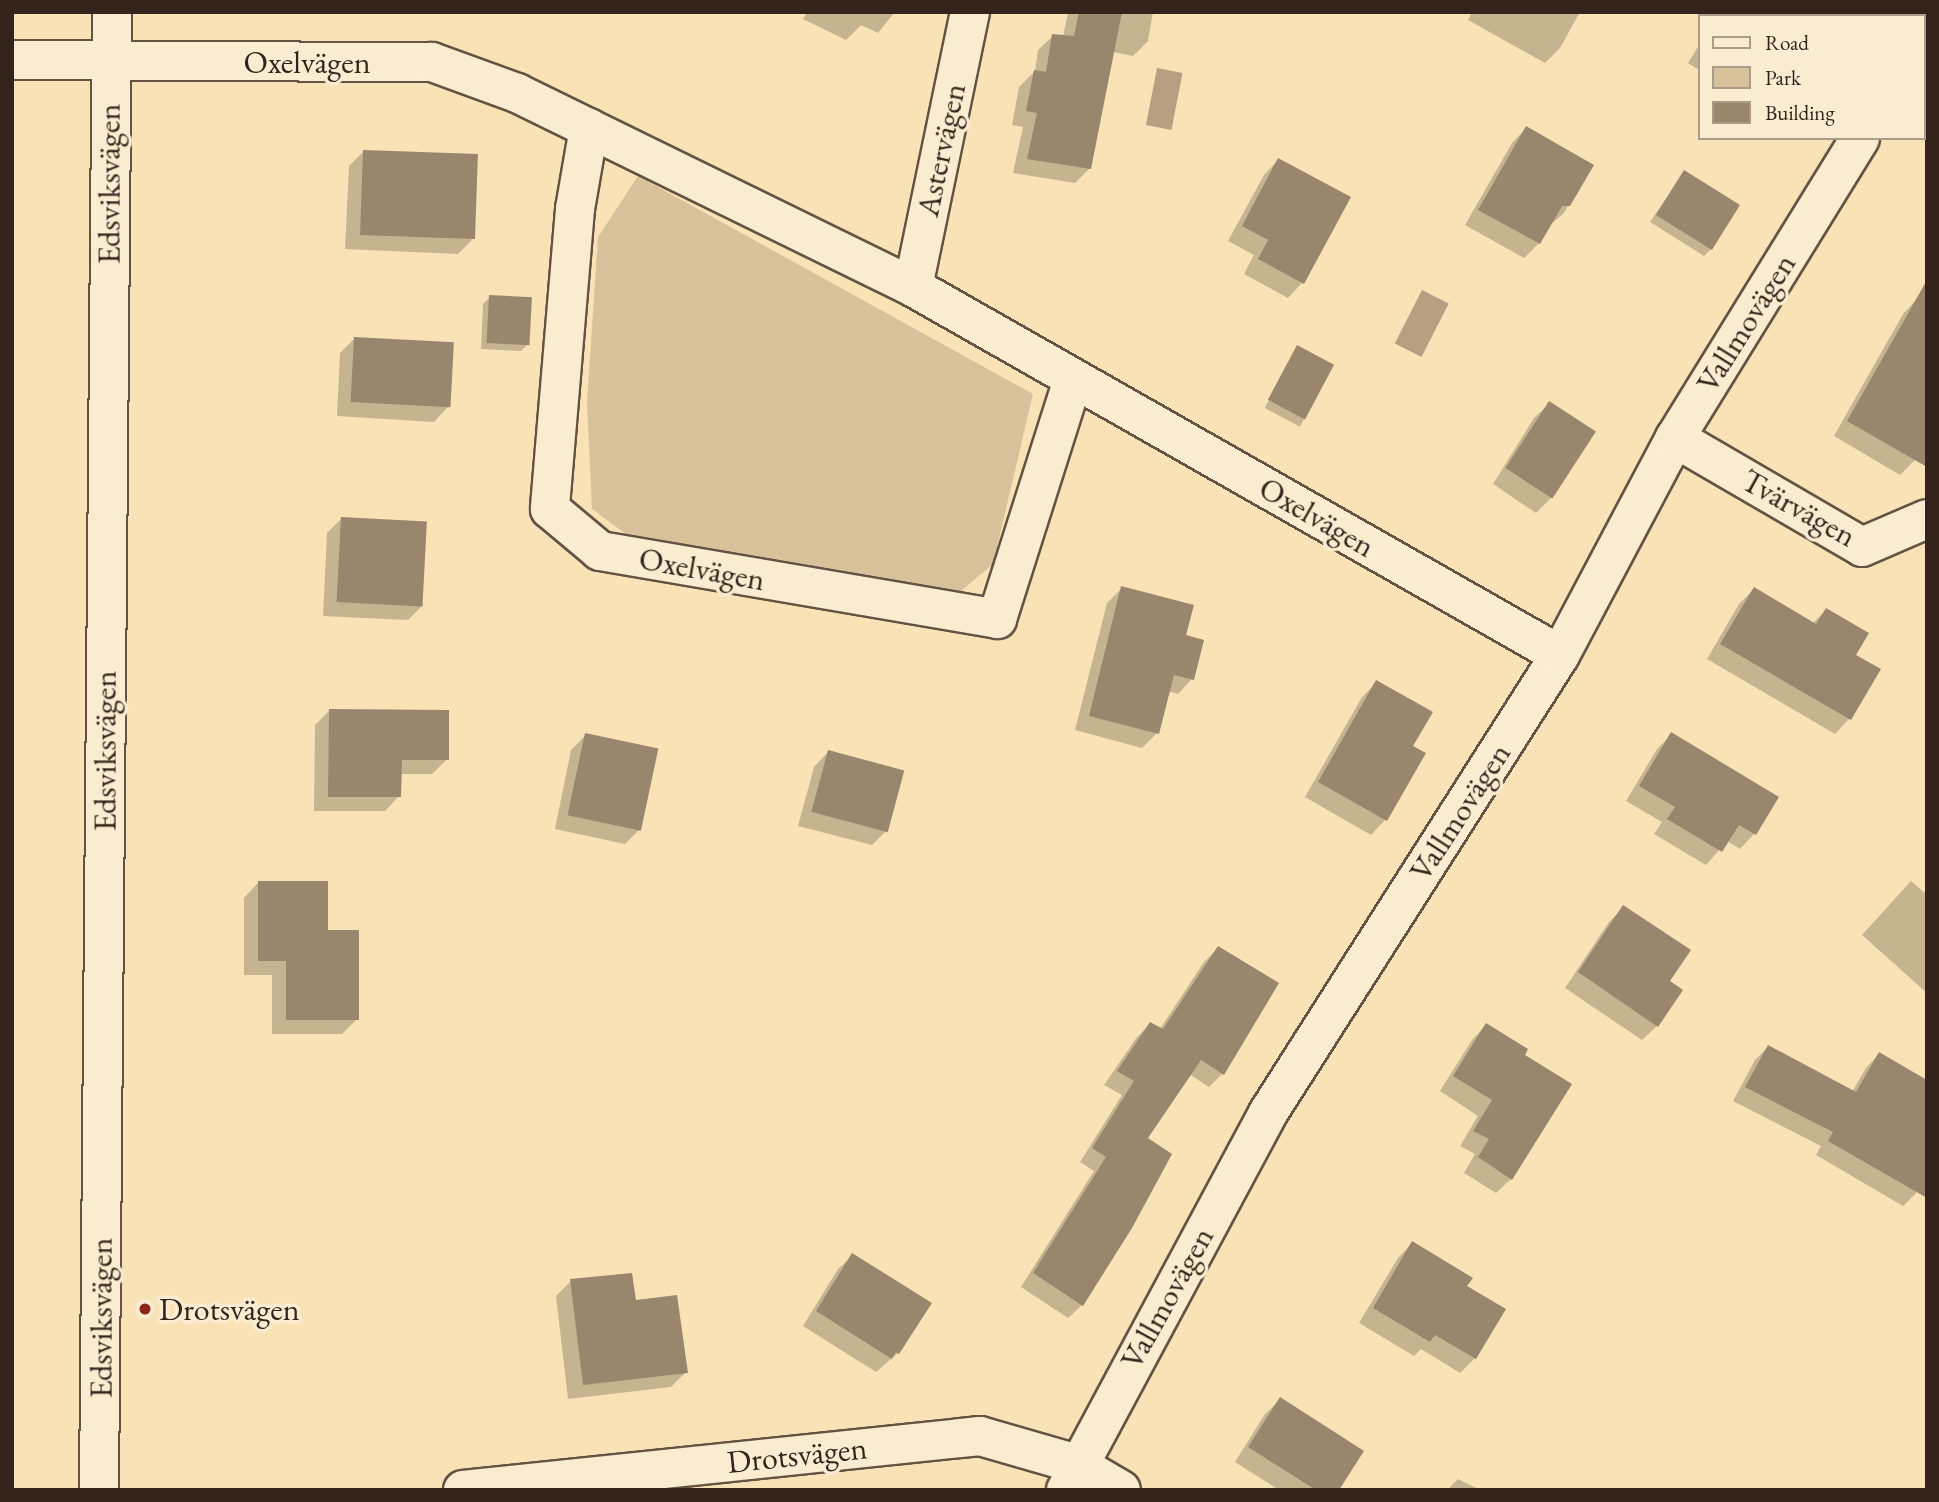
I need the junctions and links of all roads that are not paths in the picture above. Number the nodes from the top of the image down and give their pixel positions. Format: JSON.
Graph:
{"nodes":[{"id":1,"x":112,"y":12,"type":"edge"},
{"id":2,"x":970,"y":12,"type":"edge"},
{"id":3,"x":12,"y":60,"type":"edge"},
{"id":4,"x":110,"y":61,"type":"junction"},
{"id":5,"x":589,"y":128,"type":"junction"},
{"id":6,"x":1859,"y":140,"type":"edge"},
{"id":7,"x":913,"y":287,"type":"junction"},
{"id":8,"x":1073,"y":379,"type":"junction"},
{"id":9,"x":1675,"y":438,"type":"junction"},
{"id":10,"x":1927,"y":519,"type":"edge"},
{"id":11,"x":1560,"y":655,"type":"junction"},
{"id":12,"x":1071,"y":1477,"type":"edge"},
{"id":13,"x":100,"y":1490,"type":"edge"},
{"id":14,"x":463,"y":1490,"type":"edge"},
{"id":15,"x":1121,"y":1490,"type":"edge"}],
"edges":[{"from":1,"to":4,"type":"street","name":"Edsviksvägen"},
{"from":2,"to":7,"type":"street","name":"Astervägen"},
{"from":3,"to":4,"type":"street","name":"Oxelvägen"},
{"from":4,"to":5,"type":"street","name":"Oxelvägen"},
{"from":4,"to":13,"type":"street","name":"Edsviksvägen"},
{"from":5,"to":7,"type":"street","name":"Oxelvägen"},
{"from":5,"to":8,"type":"street","name":"Oxelvägen"},
{"from":6,"to":9,"type":"street","name":"Vallmovägen"},
{"from":7,"to":8,"type":"street","name":"Oxelvägen"},
{"from":8,"to":11,"type":"street","name":"Oxelvägen"},
{"from":9,"to":10,"type":"street","name":"Tvärvägen"},
{"from":9,"to":11,"type":"street","name":"Vallmovägen"},
{"from":11,"to":12,"type":"street","name":"Vallmovägen"},
{"from":12,"to":14,"type":"street","name":"Drotsvägen"},
{"from":12,"to":15,"type":"street","name":"Drotsvägen"}]}
